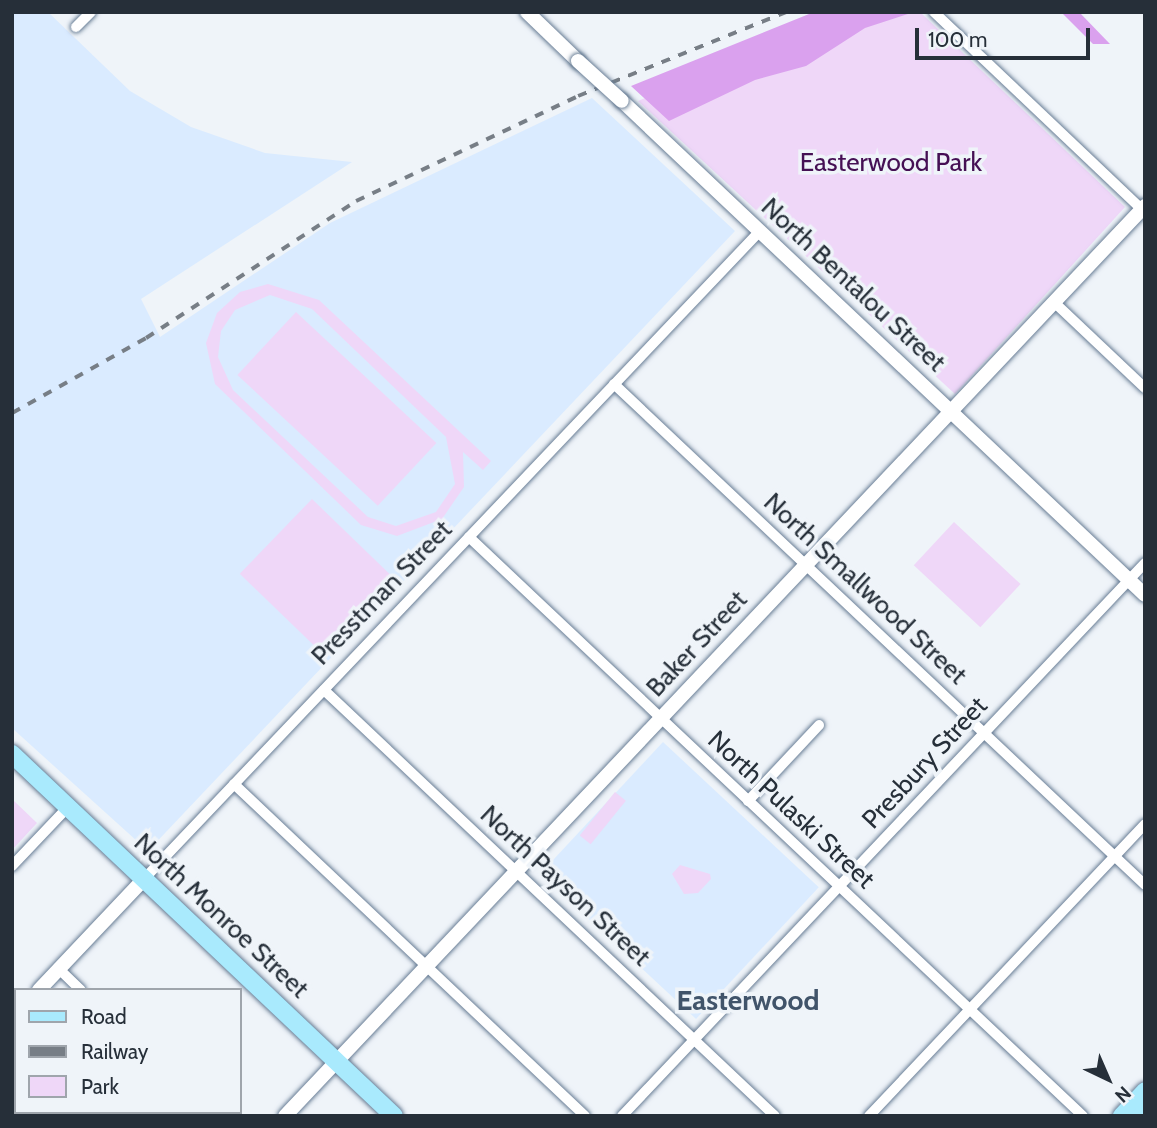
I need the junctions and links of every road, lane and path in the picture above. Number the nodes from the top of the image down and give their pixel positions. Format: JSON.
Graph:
{"nodes":[{"id":1,"x":91,"y":12,"type":"edge"},
{"id":2,"x":527,"y":12,"type":"edge"},
{"id":3,"x":934,"y":12,"type":"edge"},
{"id":4,"x":76,"y":27,"type":"dead end"},
{"id":5,"x":1144,"y":209,"type":"edge"},
{"id":6,"x":760,"y":231,"type":"junction"},
{"id":7,"x":1054,"y":302,"type":"junction"},
{"id":8,"x":614,"y":384,"type":"junction"},
{"id":9,"x":1145,"y":388,"type":"edge"},
{"id":10,"x":951,"y":411,"type":"junction"},
{"id":11,"x":469,"y":537,"type":"junction"},
{"id":12,"x":1145,"y":563,"type":"edge"},
{"id":13,"x":806,"y":565,"type":"junction"},
{"id":14,"x":1129,"y":580,"type":"junction"},
{"id":15,"x":1145,"y":595,"type":"edge"},
{"id":16,"x":324,"y":690,"type":"junction"},
{"id":17,"x":661,"y":718,"type":"junction"},
{"id":18,"x":819,"y":725,"type":"dead end"},
{"id":19,"x":984,"y":733,"type":"junction"},
{"id":20,"x":12,"y":754,"type":"edge"},
{"id":21,"x":234,"y":785,"type":"junction"},
{"id":22,"x":748,"y":801,"type":"junction"},
{"id":23,"x":68,"y":807,"type":"junction"},
{"id":24,"x":1145,"y":824,"type":"edge"},
{"id":25,"x":1115,"y":856,"type":"junction"},
{"id":26,"x":12,"y":866,"type":"edge"},
{"id":27,"x":516,"y":872,"type":"junction"},
{"id":28,"x":144,"y":879,"type":"junction"},
{"id":29,"x":1145,"y":885,"type":"edge"},
{"id":30,"x":839,"y":886,"type":"junction"},
{"id":31,"x":427,"y":966,"type":"junction"},
{"id":32,"x":59,"y":969,"type":"junction"},
{"id":33,"x":41,"y":988,"type":"edge"},
{"id":34,"x":78,"y":988,"type":"edge"},
{"id":35,"x":971,"y":1008,"type":"junction"},
{"id":36,"x":694,"y":1039,"type":"junction"},
{"id":37,"x":337,"y":1061,"type":"junction"},
{"id":38,"x":1145,"y":1091,"type":"edge"},
{"id":39,"x":1145,"y":1112,"type":"edge"},
{"id":40,"x":285,"y":1116,"type":"edge"},
{"id":41,"x":394,"y":1116,"type":"edge"},
{"id":42,"x":585,"y":1116,"type":"edge"},
{"id":43,"x":622,"y":1116,"type":"edge"},
{"id":44,"x":775,"y":1116,"type":"edge"},
{"id":45,"x":869,"y":1116,"type":"edge"},
{"id":46,"x":1083,"y":1116,"type":"edge"},
{"id":47,"x":1122,"y":1116,"type":"edge"},
{"id":48,"x":1141,"y":1116,"type":"edge"}],
"edges":[{"from":1,"to":4,"type":"street"},
{"from":2,"to":6,"type":"street","name":"North Bentalou Street","bridge":true},
{"from":3,"to":5,"type":"street"},
{"from":5,"to":7,"type":"street","name":"Baker Street"},
{"from":6,"to":8,"type":"street","name":"Presstman Street"},
{"from":6,"to":10,"type":"street","name":"North Bentalou Street"},
{"from":7,"to":9,"type":"street"},
{"from":7,"to":10,"type":"street","name":"Baker Street"},
{"from":8,"to":11,"type":"street","name":"Presstman Street"},
{"from":8,"to":13,"type":"street","name":"North Smallwood Street"},
{"from":10,"to":13,"type":"street","name":"Baker Street"},
{"from":10,"to":14,"type":"street","name":"North Bentalou Street"},
{"from":11,"to":16,"type":"street","name":"Presstman Street"},
{"from":11,"to":17,"type":"street","name":"North Pulaski Street"},
{"from":12,"to":14,"type":"street","name":"Presbury Street"},
{"from":13,"to":17,"type":"street","name":"Baker Street"},
{"from":13,"to":19,"type":"street","name":"North Smallwood Street"},
{"from":14,"to":15,"type":"street","name":"North Bentalou Street"},
{"from":14,"to":19,"type":"street","name":"Presbury Street"},
{"from":16,"to":21,"type":"street","name":"Presstman Street"},
{"from":16,"to":27,"type":"street","name":"North Payson Street"},
{"from":17,"to":22,"type":"street","name":"North Pulaski Street"},
{"from":17,"to":27,"type":"street","name":"Baker Street"},
{"from":18,"to":22,"type":"street"},
{"from":19,"to":25,"type":"street","name":"North Smallwood Street"},
{"from":19,"to":30,"type":"street","name":"Presbury Street"},
{"from":20,"to":23,"type":"main road","name":"North Monroe Street"},
{"from":21,"to":28,"type":"street","name":"Presstman Street"},
{"from":21,"to":31,"type":"street"},
{"from":22,"to":30,"type":"street","name":"North Pulaski Street"},
{"from":23,"to":26,"type":"street"},
{"from":23,"to":28,"type":"main road","name":"North Monroe Street"},
{"from":24,"to":25,"type":"street"},
{"from":25,"to":29,"type":"street","name":"North Smallwood Street"},
{"from":25,"to":35,"type":"street"},
{"from":27,"to":31,"type":"street","name":"Baker Street"},
{"from":27,"to":36,"type":"street","name":"North Payson Street"},
{"from":28,"to":32,"type":"street","name":"Presstman Street"},
{"from":28,"to":37,"type":"main road","name":"North Monroe Street"},
{"from":30,"to":35,"type":"street","name":"North Pulaski Street"},
{"from":30,"to":36,"type":"street","name":"Presbury Street"},
{"from":31,"to":37,"type":"street","name":"Baker Street"},
{"from":31,"to":42,"type":"street"},
{"from":32,"to":33,"type":"street","name":"Presstman Street"},
{"from":32,"to":34,"type":"street"},
{"from":35,"to":45,"type":"street"},
{"from":35,"to":46,"type":"street","name":"North Pulaski Street"},
{"from":36,"to":43,"type":"street","name":"Presbury Street"},
{"from":36,"to":44,"type":"street","name":"North Payson Street"},
{"from":37,"to":40,"type":"street","name":"Baker Street"},
{"from":37,"to":41,"type":"main road","name":"North Monroe Street"},
{"from":38,"to":47,"type":"main road"},
{"from":39,"to":48,"type":"main road"}]}
